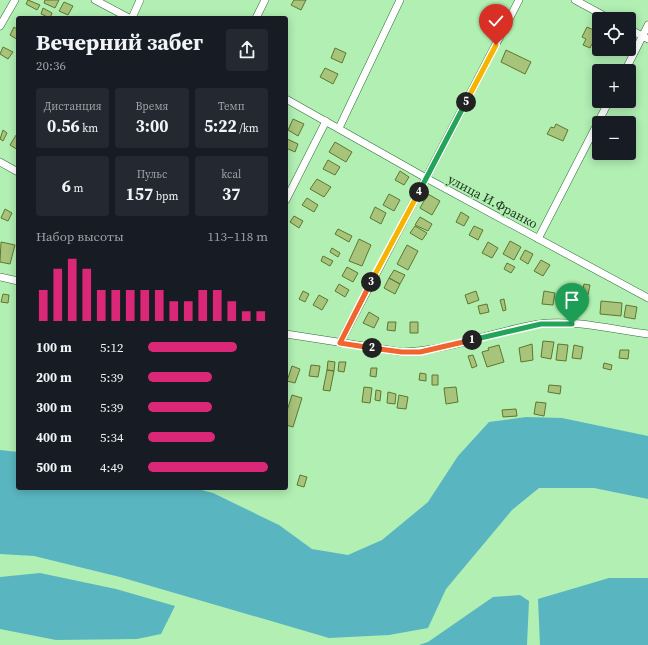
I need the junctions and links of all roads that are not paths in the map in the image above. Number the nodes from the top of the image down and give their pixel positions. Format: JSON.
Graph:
{"nodes":[{"id":1,"x":15,"y":0,"type":"edge"},
{"id":2,"x":95,"y":0,"type":"edge"},
{"id":3,"x":140,"y":0,"type":"edge"},
{"id":4,"x":265,"y":0,"type":"edge"},
{"id":5,"x":400,"y":0,"type":"edge"},
{"id":6,"x":519,"y":0,"type":"edge"},
{"id":7,"x":575,"y":0,"type":"edge"},
{"id":8,"x":597,"y":12,"type":"edge"},
{"id":9,"x":126,"y":16,"type":"edge"},
{"id":10,"x":131,"y":16,"type":"edge"},
{"id":11,"x":257,"y":16,"type":"edge"},
{"id":12,"x":648,"y":25,"type":"edge"},
{"id":13,"x":0,"y":26,"type":"edge"},
{"id":14,"x":636,"y":33,"type":"edge"},
{"id":15,"x":645,"y":38,"type":"edge"},
{"id":16,"x":629,"y":64,"type":"edge"},
{"id":17,"x":288,"y":100,"type":"edge"},
{"id":18,"x":605,"y":108,"type":"edge"},
{"id":19,"x":326,"y":121,"type":"junction"},
{"id":20,"x":339,"y":128,"type":"junction"},
{"id":21,"x":0,"y":162,"type":"edge"},
{"id":22,"x":16,"y":171,"type":"edge"},
{"id":23,"x":426,"y":178,"type":"junction"},
{"id":24,"x":288,"y":196,"type":"edge"},
{"id":25,"x":538,"y":239,"type":"junction"},
{"id":26,"x":0,"y":277,"type":"edge"},
{"id":27,"x":16,"y":281,"type":"edge"},
{"id":28,"x":648,"y":298,"type":"edge"},
{"id":29,"x":288,"y":334,"type":"edge"},
{"id":30,"x":648,"y":334,"type":"edge"},
{"id":31,"x":340,"y":343,"type":"junction"}],
"edges":[{"from":1,"to":13,"type":"street"},
{"from":2,"to":9,"type":"street"},
{"from":3,"to":10,"type":"street"},
{"from":4,"to":11,"type":"street"},
{"from":5,"to":20,"type":"street"},
{"from":6,"to":23,"type":"street"},
{"from":7,"to":8,"type":"street"},
{"from":12,"to":15,"type":"street"},
{"from":14,"to":15,"type":"street"},
{"from":15,"to":16,"type":"street"},
{"from":17,"to":19,"type":"street","name":"улица И.Франко"},
{"from":18,"to":25,"type":"street"},
{"from":19,"to":20,"type":"street","name":"улица И.Франко"},
{"from":19,"to":24,"type":"street"},
{"from":20,"to":23,"type":"street","name":"улица И.Франко"},
{"from":21,"to":22,"type":"street"},
{"from":23,"to":25,"type":"street","name":"улица И.Франко"},
{"from":23,"to":31,"type":"street"},
{"from":25,"to":28,"type":"street","name":"улица И.Франко"},
{"from":26,"to":27,"type":"street"},
{"from":29,"to":31,"type":"street"},
{"from":30,"to":31,"type":"street"}]}
